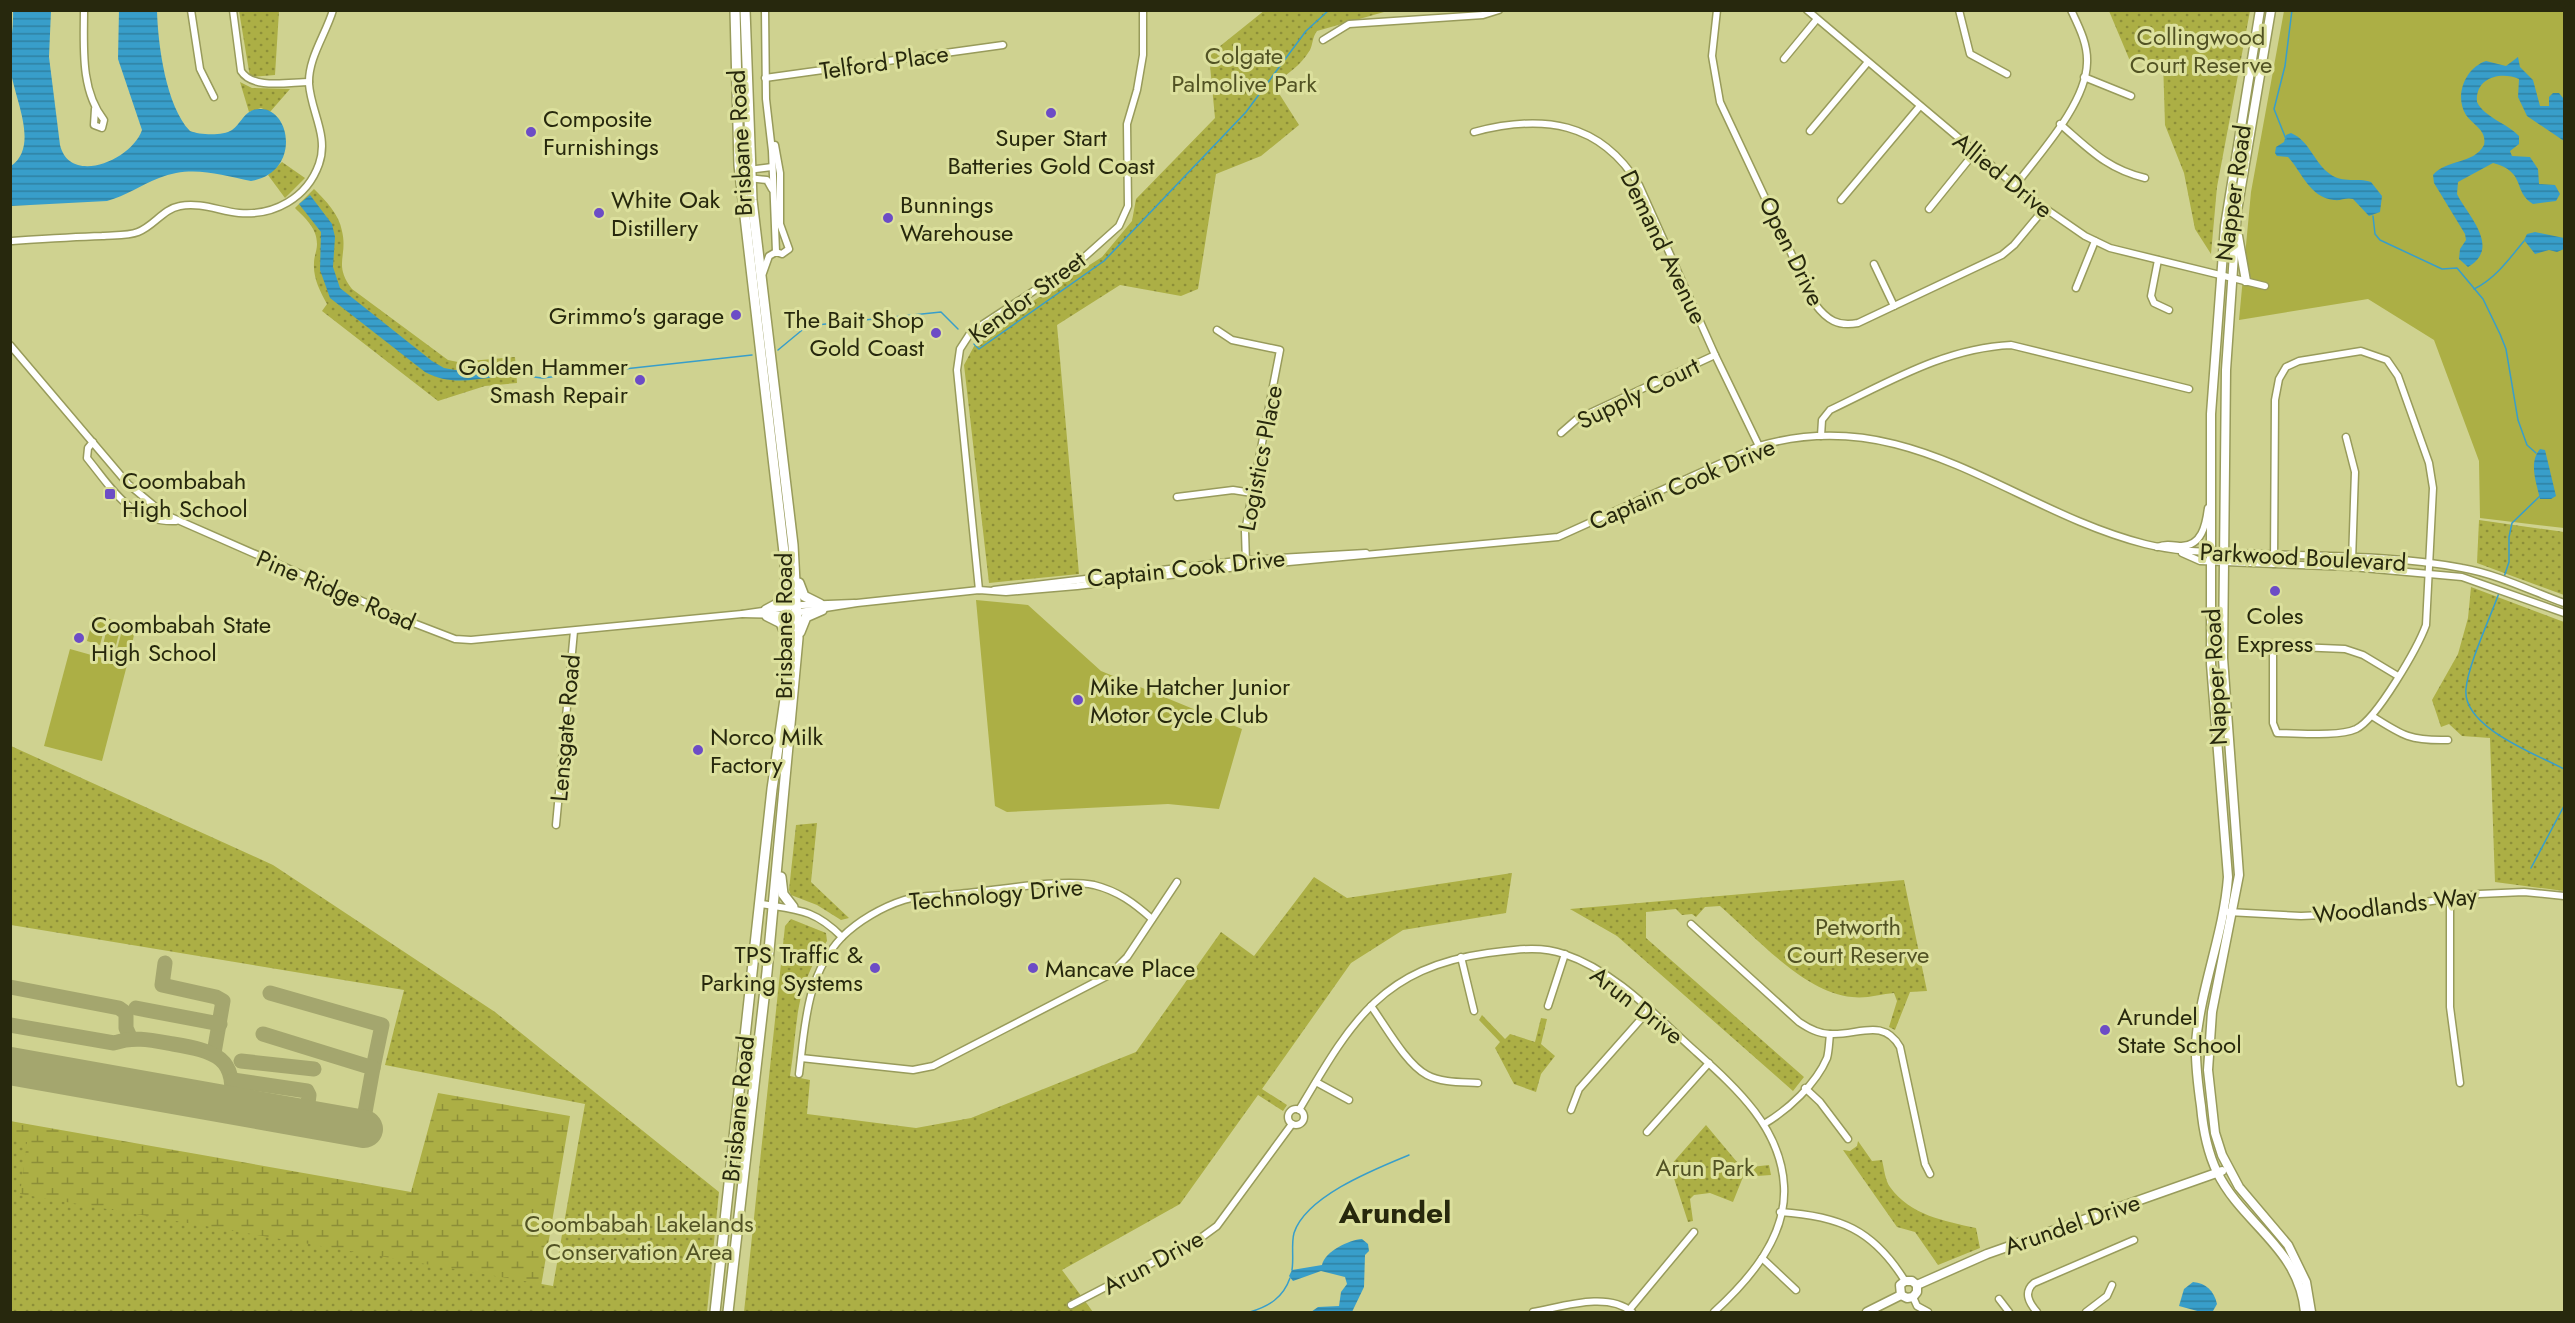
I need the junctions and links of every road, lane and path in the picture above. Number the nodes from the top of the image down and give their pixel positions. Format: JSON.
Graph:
{"nodes":[{"id":1,"x":84,"y":10,"type":"edge"},
{"id":2,"x":191,"y":10,"type":"edge"},
{"id":3,"x":233,"y":10,"type":"edge"},
{"id":4,"x":333,"y":10,"type":"edge"},
{"id":5,"x":735,"y":10,"type":"edge"},
{"id":6,"x":745,"y":10,"type":"edge"},
{"id":7,"x":765,"y":10,"type":"edge"},
{"id":8,"x":1143,"y":10,"type":"edge"},
{"id":9,"x":1499,"y":10,"type":"edge"},
{"id":10,"x":1717,"y":10,"type":"edge"},
{"id":11,"x":1807,"y":10,"type":"edge"},
{"id":12,"x":1959,"y":10,"type":"edge"},
{"id":13,"x":2071,"y":10,"type":"edge"},
{"id":14,"x":2260,"y":10,"type":"edge"},
{"id":15,"x":2271,"y":10,"type":"edge"},
{"id":16,"x":1817,"y":19,"type":"junction"},
{"id":17,"x":1323,"y":40,"type":"dead end"},
{"id":18,"x":1003,"y":45,"type":"dead end"},
{"id":19,"x":1784,"y":59,"type":"dead end"},
{"id":20,"x":1868,"y":62,"type":"junction"},
{"id":21,"x":2007,"y":74,"type":"dead end"},
{"id":22,"x":2084,"y":77,"type":"junction"},
{"id":23,"x":765,"y":78,"type":"junction"},
{"id":24,"x":309,"y":82,"type":"junction"},
{"id":25,"x":2131,"y":96,"type":"dead end"},
{"id":26,"x":214,"y":97,"type":"dead end"},
{"id":27,"x":1920,"y":106,"type":"junction"},
{"id":28,"x":95,"y":109,"type":"dead end"},
{"id":29,"x":2060,"y":124,"type":"junction"},
{"id":30,"x":1810,"y":131,"type":"dead end"},
{"id":31,"x":1474,"y":132,"type":"dead end"},
{"id":32,"x":771,"y":137,"type":"junction"},
{"id":33,"x":1975,"y":152,"type":"junction"},
{"id":34,"x":772,"y":167,"type":"junction"},
{"id":35,"x":745,"y":174,"type":"junction"},
{"id":36,"x":780,"y":178,"type":"junction"},
{"id":37,"x":2145,"y":178,"type":"dead end"},
{"id":38,"x":2015,"y":186,"type":"junction"},
{"id":39,"x":1841,"y":200,"type":"dead end"},
{"id":40,"x":774,"y":204,"type":"junction"},
{"id":41,"x":1929,"y":209,"type":"dead end"},
{"id":42,"x":2044,"y":209,"type":"junction"},
{"id":43,"x":2236,"y":226,"type":"junction"},
{"id":44,"x":10,"y":241,"type":"edge"},
{"id":45,"x":2095,"y":241,"type":"junction"},
{"id":46,"x":776,"y":252,"type":"junction"},
{"id":47,"x":2158,"y":260,"type":"junction"},
{"id":48,"x":1874,"y":264,"type":"dead end"},
{"id":49,"x":2221,"y":274,"type":"junction"},
{"id":50,"x":2231,"y":279,"type":"junction"},
{"id":51,"x":2246,"y":281,"type":"junction"},
{"id":52,"x":762,"y":286,"type":"junction"},
{"id":53,"x":2265,"y":286,"type":"dead end"},
{"id":54,"x":2076,"y":288,"type":"dead end"},
{"id":55,"x":1894,"y":306,"type":"junction"},
{"id":56,"x":2169,"y":310,"type":"dead end"},
{"id":57,"x":1217,"y":330,"type":"dead end"},
{"id":58,"x":10,"y":345,"type":"edge"},
{"id":59,"x":1715,"y":355,"type":"junction"},
{"id":60,"x":2189,"y":389,"type":"dead end"},
{"id":61,"x":1562,"y":433,"type":"dead end"},
{"id":62,"x":1821,"y":436,"type":"junction"},
{"id":63,"x":2346,"y":437,"type":"dead end"},
{"id":64,"x":93,"y":442,"type":"junction"},
{"id":65,"x":1759,"y":446,"type":"junction"},
{"id":66,"x":1252,"y":493,"type":"junction"},
{"id":67,"x":140,"y":496,"type":"junction"},
{"id":68,"x":1177,"y":497,"type":"dead end"},
{"id":69,"x":2211,"y":499,"type":"junction"},
{"id":70,"x":136,"y":510,"type":"junction"},
{"id":71,"x":176,"y":520,"type":"junction"},
{"id":72,"x":2156,"y":547,"type":"junction"},
{"id":73,"x":2179,"y":551,"type":"joint"},
{"id":74,"x":2274,"y":555,"type":"junction"},
{"id":75,"x":2211,"y":557,"type":"junction"},
{"id":76,"x":2224,"y":557,"type":"junction"},
{"id":77,"x":2352,"y":558,"type":"junction"},
{"id":78,"x":1246,"y":563,"type":"junction"},
{"id":79,"x":2430,"y":563,"type":"junction"},
{"id":80,"x":2274,"y":564,"type":"junction"},
{"id":81,"x":795,"y":566,"type":"junction"},
{"id":82,"x":2352,"y":567,"type":"junction"},
{"id":83,"x":2429,"y":572,"type":"junction"},
{"id":84,"x":980,"y":590,"type":"junction"},
{"id":85,"x":787,"y":592,"type":"junction"},
{"id":86,"x":2565,"y":603,"type":"edge"},
{"id":87,"x":821,"y":607,"type":"junction"},
{"id":88,"x":792,"y":610,"type":"junction"},
{"id":89,"x":767,"y":613,"type":"junction"},
{"id":90,"x":2565,"y":613,"type":"edge"},
{"id":91,"x":574,"y":631,"type":"junction"},
{"id":92,"x":793,"y":640,"type":"junction"},
{"id":93,"x":2398,"y":676,"type":"junction"},
{"id":94,"x":2372,"y":716,"type":"junction"},
{"id":95,"x":2448,"y":740,"type":"dead end"},
{"id":96,"x":556,"y":825,"type":"dead end"},
{"id":97,"x":780,"y":830,"type":"junction"},
{"id":98,"x":1177,"y":882,"type":"dead end"},
{"id":99,"x":2565,"y":896,"type":"edge"},
{"id":100,"x":2451,"y":898,"type":"junction"},
{"id":101,"x":761,"y":904,"type":"junction"},
{"id":102,"x":773,"y":906,"type":"junction"},
{"id":103,"x":793,"y":907,"type":"junction"},
{"id":104,"x":2230,"y":912,"type":"junction"},
{"id":105,"x":1152,"y":919,"type":"junction"},
{"id":106,"x":1691,"y":924,"type":"dead end"},
{"id":107,"x":842,"y":937,"type":"junction"},
{"id":108,"x":1565,"y":954,"type":"junction"},
{"id":109,"x":1461,"y":957,"type":"junction"},
{"id":110,"x":1371,"y":1006,"type":"junction"},
{"id":111,"x":1548,"y":1006,"type":"dead end"},
{"id":112,"x":1649,"y":1010,"type":"junction"},
{"id":113,"x":1474,"y":1011,"type":"dead end"},
{"id":114,"x":1830,"y":1035,"type":"junction"},
{"id":115,"x":801,"y":1058,"type":"junction"},
{"id":116,"x":1709,"y":1063,"type":"junction"},
{"id":117,"x":799,"y":1074,"type":"dead end"},
{"id":118,"x":1316,"y":1082,"type":"junction"},
{"id":119,"x":1478,"y":1083,"type":"dead end"},
{"id":120,"x":2460,"y":1083,"type":"dead end"},
{"id":121,"x":1805,"y":1088,"type":"junction"},
{"id":122,"x":1349,"y":1100,"type":"dead end"},
{"id":123,"x":1299,"y":1110,"type":"junction"},
{"id":124,"x":1571,"y":1110,"type":"dead end"},
{"id":125,"x":1292,"y":1124,"type":"junction"},
{"id":126,"x":1764,"y":1124,"type":"junction"},
{"id":127,"x":1647,"y":1132,"type":"dead end"},
{"id":128,"x":1848,"y":1139,"type":"dead end"},
{"id":129,"x":2228,"y":1168,"type":"junction"},
{"id":130,"x":2218,"y":1173,"type":"junction"},
{"id":131,"x":1930,"y":1174,"type":"dead end"},
{"id":132,"x":1780,"y":1212,"type":"junction"},
{"id":133,"x":1694,"y":1232,"type":"dead end"},
{"id":134,"x":2134,"y":1240,"type":"dead end"},
{"id":135,"x":1762,"y":1258,"type":"junction"},
{"id":136,"x":1905,"y":1281,"type":"junction"},
{"id":137,"x":1917,"y":1285,"type":"junction"},
{"id":138,"x":2112,"y":1285,"type":"dead end"},
{"id":139,"x":1796,"y":1290,"type":"dead end"},
{"id":140,"x":1901,"y":1295,"type":"junction"},
{"id":141,"x":1913,"y":1297,"type":"junction"},
{"id":142,"x":1999,"y":1299,"type":"dead end"},
{"id":143,"x":1071,"y":1305,"type":"dead end"},
{"id":144,"x":1631,"y":1311,"type":"edge"},
{"id":145,"x":2006,"y":1311,"type":"edge"},
{"id":146,"x":715,"y":1312,"type":"edge"},
{"id":147,"x":728,"y":1312,"type":"edge"},
{"id":148,"x":1533,"y":1312,"type":"edge"},
{"id":149,"x":1714,"y":1312,"type":"edge"},
{"id":150,"x":1867,"y":1312,"type":"edge"},
{"id":151,"x":1928,"y":1312,"type":"edge"},
{"id":152,"x":2037,"y":1312,"type":"edge"},
{"id":153,"x":2086,"y":1312,"type":"edge"},
{"id":154,"x":2305,"y":1312,"type":"edge"},
{"id":155,"x":2312,"y":1312,"type":"edge"}],
"edges":[{"from":1,"to":28,"type":"street"},
{"from":2,"to":26,"type":"street"},
{"from":3,"to":24,"type":"street"},
{"from":4,"to":24,"type":"street"},
{"from":5,"to":35,"type":"highway","name":"Brisbane Road"},
{"from":6,"to":35,"type":"highway","name":"Brisbane Road"},
{"from":7,"to":23,"type":"street","name":"Brisbane Road"},
{"from":8,"to":84,"type":"street","name":"Kendor Street"},
{"from":9,"to":17,"type":"street"},
{"from":10,"to":55,"type":"street","name":"Open Drive"},
{"from":11,"to":16,"type":"street","name":"Allied Drive"},
{"from":12,"to":21,"type":"street"},
{"from":13,"to":22,"type":"street"},
{"from":14,"to":49,"type":"main road","name":"Napper Road"},
{"from":15,"to":43,"type":"main road","name":"Napper Road"},
{"from":16,"to":19,"type":"street"},
{"from":16,"to":20,"type":"street","name":"Allied Drive"},
{"from":18,"to":23,"type":"street","name":"Telford Place"},
{"from":20,"to":27,"type":"street","name":"Allied Drive"},
{"from":20,"to":30,"type":"street"},
{"from":22,"to":25,"type":"street"},
{"from":22,"to":29,"type":"street"},
{"from":23,"to":32,"type":"street","name":"Brisbane Road"},
{"from":24,"to":44,"type":"street"},
{"from":27,"to":33,"type":"street","name":"Allied Drive"},
{"from":27,"to":39,"type":"street"},
{"from":29,"to":37,"type":"street"},
{"from":29,"to":38,"type":"street"},
{"from":31,"to":59,"type":"street","name":"Demand Avenue"},
{"from":32,"to":34,"type":"street"},
{"from":32,"to":36,"type":"street"},
{"from":33,"to":38,"type":"street","name":"Allied Drive"},
{"from":33,"to":41,"type":"street"},
{"from":34,"to":35,"type":"street"},
{"from":34,"to":36,"type":"street"},
{"from":34,"to":40,"type":"street"},
{"from":35,"to":40,"type":"street"},
{"from":35,"to":52,"type":"highway","name":"Brisbane Road"},
{"from":35,"to":85,"type":"highway","name":"Brisbane Road"},
{"from":36,"to":46,"type":"street"},
{"from":38,"to":42,"type":"street","name":"Allied Drive"},
{"from":40,"to":46,"type":"street"},
{"from":42,"to":45,"type":"street","name":"Allied Drive"},
{"from":42,"to":55,"type":"street","name":"Open Drive"},
{"from":43,"to":50,"type":"main road","name":"Napper Road"},
{"from":43,"to":51,"type":"main road"},
{"from":45,"to":47,"type":"street","name":"Allied Drive"},
{"from":45,"to":54,"type":"street"},
{"from":46,"to":52,"type":"street"},
{"from":47,"to":49,"type":"street","name":"Allied Drive"},
{"from":47,"to":56,"type":"street"},
{"from":48,"to":55,"type":"street"},
{"from":49,"to":50,"type":"street","name":"Allied Drive"},
{"from":49,"to":69,"type":"main road","name":"Napper Road"},
{"from":50,"to":51,"type":"street","name":"Allied Drive"},
{"from":50,"to":76,"type":"main road","name":"Napper Road"},
{"from":51,"to":53,"type":"street","name":"Allied Drive"},
{"from":52,"to":81,"type":"highway","name":"Brisbane Road"},
{"from":57,"to":66,"type":"street","name":"Logistics Place"},
{"from":58,"to":64,"type":"street","name":"Pine Ridge Road"},
{"from":59,"to":61,"type":"street","name":"Supply Court"},
{"from":59,"to":65,"type":"street","name":"Demand Avenue"},
{"from":60,"to":62,"type":"street"},
{"from":62,"to":65,"type":"street","name":"Captain Cook Drive"},
{"from":62,"to":72,"type":"street","name":"Captain Cook Drive"},
{"from":63,"to":77,"type":"street"},
{"from":64,"to":67,"type":"street","name":"Pine Ridge Road"},
{"from":64,"to":70,"type":"street"},
{"from":65,"to":78,"type":"street","name":"Captain Cook Drive"},
{"from":66,"to":68,"type":"street"},
{"from":66,"to":78,"type":"street","name":"Logistics Place"},
{"from":67,"to":70,"type":"street"},
{"from":67,"to":71,"type":"street","name":"Pine Ridge Road"},
{"from":69,"to":72,"type":"street"},
{"from":69,"to":75,"type":"main road","name":"Napper Road"},
{"from":70,"to":71,"type":"street"},
{"from":71,"to":91,"type":"street","name":"Pine Ridge Road"},
{"from":72,"to":73,"type":"street","name":"Captain Cook Drive"},
{"from":73,"to":75,"type":"street","name":"Parkwood Boulevard"},
{"from":74,"to":76,"type":"street","name":"Parkwood Boulevard"},
{"from":74,"to":77,"type":"street","name":"Parkwood Boulevard"},
{"from":74,"to":79,"type":"street"},
{"from":74,"to":80,"type":"street"},
{"from":75,"to":76,"type":"street","name":"Parkwood Boulevard"},
{"from":75,"to":104,"type":"main road","name":"Napper Road"},
{"from":76,"to":80,"type":"street","name":"Parkwood Boulevard"},
{"from":76,"to":104,"type":"main road","name":"Napper Road"},
{"from":77,"to":79,"type":"street","name":"Parkwood Boulevard"},
{"from":77,"to":82,"type":"street"},
{"from":78,"to":84,"type":"street","name":"Captain Cook Drive"},
{"from":79,"to":83,"type":"street"},
{"from":79,"to":86,"type":"street","name":"Parkwood Boulevard"},
{"from":80,"to":82,"type":"street","name":"Parkwood Boulevard"},
{"from":81,"to":87,"type":"highway"},
{"from":81,"to":88,"type":"highway","name":"Brisbane Road"},
{"from":82,"to":83,"type":"street","name":"Parkwood Boulevard"},
{"from":83,"to":90,"type":"street","name":"Parkwood Boulevard"},
{"from":83,"to":93,"type":"street"},
{"from":84,"to":87,"type":"street","name":"Captain Cook Drive"},
{"from":85,"to":88,"type":"highway","name":"Brisbane Road"},
{"from":85,"to":89,"type":"highway"},
{"from":87,"to":88,"type":"street","name":"Captain Cook Drive"},
{"from":87,"to":92,"type":"highway"},
{"from":88,"to":89,"type":"street","name":"Pine Ridge Road"},
{"from":88,"to":92,"type":"highway","name":"Brisbane Road"},
{"from":89,"to":91,"type":"street","name":"Pine Ridge Road"},
{"from":89,"to":92,"type":"highway"},
{"from":91,"to":96,"type":"street","name":"Lensgate Road"},
{"from":92,"to":97,"type":"highway","name":"Brisbane Road"},
{"from":92,"to":101,"type":"highway","name":"Brisbane Road"},
{"from":93,"to":94,"type":"street"},
{"from":93,"to":94,"type":"street"},
{"from":94,"to":95,"type":"street"},
{"from":97,"to":102,"type":"highway","name":"Brisbane Road"},
{"from":97,"to":103,"type":"highway"},
{"from":98,"to":105,"type":"street"},
{"from":99,"to":100,"type":"street","name":"Woodlands Way"},
{"from":100,"to":104,"type":"street","name":"Woodlands Way"},
{"from":100,"to":120,"type":"street"},
{"from":101,"to":102,"type":"street"},
{"from":101,"to":146,"type":"highway","name":"Brisbane Road"},
{"from":102,"to":103,"type":"street"},
{"from":102,"to":147,"type":"highway","name":"Brisbane Road"},
{"from":103,"to":107,"type":"street"},
{"from":104,"to":129,"type":"main road","name":"Napper Road"},
{"from":104,"to":130,"type":"main road","name":"Napper Road"},
{"from":105,"to":107,"type":"street","name":"Technology Drive"},
{"from":105,"to":115,"type":"street"},
{"from":106,"to":114,"type":"street"},
{"from":107,"to":115,"type":"street","name":"Technology Drive"},
{"from":108,"to":109,"type":"street","name":"Arun Drive"},
{"from":108,"to":111,"type":"street"},
{"from":108,"to":112,"type":"street","name":"Arun Drive"},
{"from":109,"to":110,"type":"street","name":"Arun Drive"},
{"from":109,"to":113,"type":"street"},
{"from":110,"to":118,"type":"street","name":"Arun Drive"},
{"from":110,"to":119,"type":"street"},
{"from":112,"to":116,"type":"street","name":"Arun Drive"},
{"from":112,"to":124,"type":"street"},
{"from":114,"to":121,"type":"street"},
{"from":114,"to":131,"type":"street"},
{"from":115,"to":117,"type":"street","name":"Technology Drive"},
{"from":116,"to":126,"type":"street","name":"Arun Drive"},
{"from":116,"to":127,"type":"street"},
{"from":118,"to":122,"type":"street"},
{"from":118,"to":123,"type":"street","name":"Arun Drive"},
{"from":121,"to":126,"type":"street"},
{"from":121,"to":128,"type":"street"},
{"from":123,"to":125,"type":"street"},
{"from":123,"to":125,"type":"street"},
{"from":125,"to":143,"type":"street","name":"Arun Drive"},
{"from":126,"to":132,"type":"street","name":"Arun Drive"},
{"from":129,"to":130,"type":"main road","name":"Arundel Drive"},
{"from":129,"to":155,"type":"main road","name":"Napper Road"},
{"from":130,"to":137,"type":"main road","name":"Arundel Drive"},
{"from":130,"to":154,"type":"main road","name":"Napper Road"},
{"from":132,"to":135,"type":"street","name":"Arun Drive"},
{"from":132,"to":136,"type":"street"},
{"from":133,"to":144,"type":"street"},
{"from":134,"to":152,"type":"street"},
{"from":135,"to":139,"type":"street"},
{"from":135,"to":149,"type":"street","name":"Arun Drive"},
{"from":136,"to":137,"type":"main road"},
{"from":136,"to":140,"type":"main road"},
{"from":137,"to":141,"type":"main road"},
{"from":138,"to":153,"type":"street"},
{"from":140,"to":141,"type":"main road"},
{"from":140,"to":150,"type":"main road"},
{"from":141,"to":151,"type":"street"},
{"from":142,"to":145,"type":"street"},
{"from":144,"to":148,"type":"street"}]}
